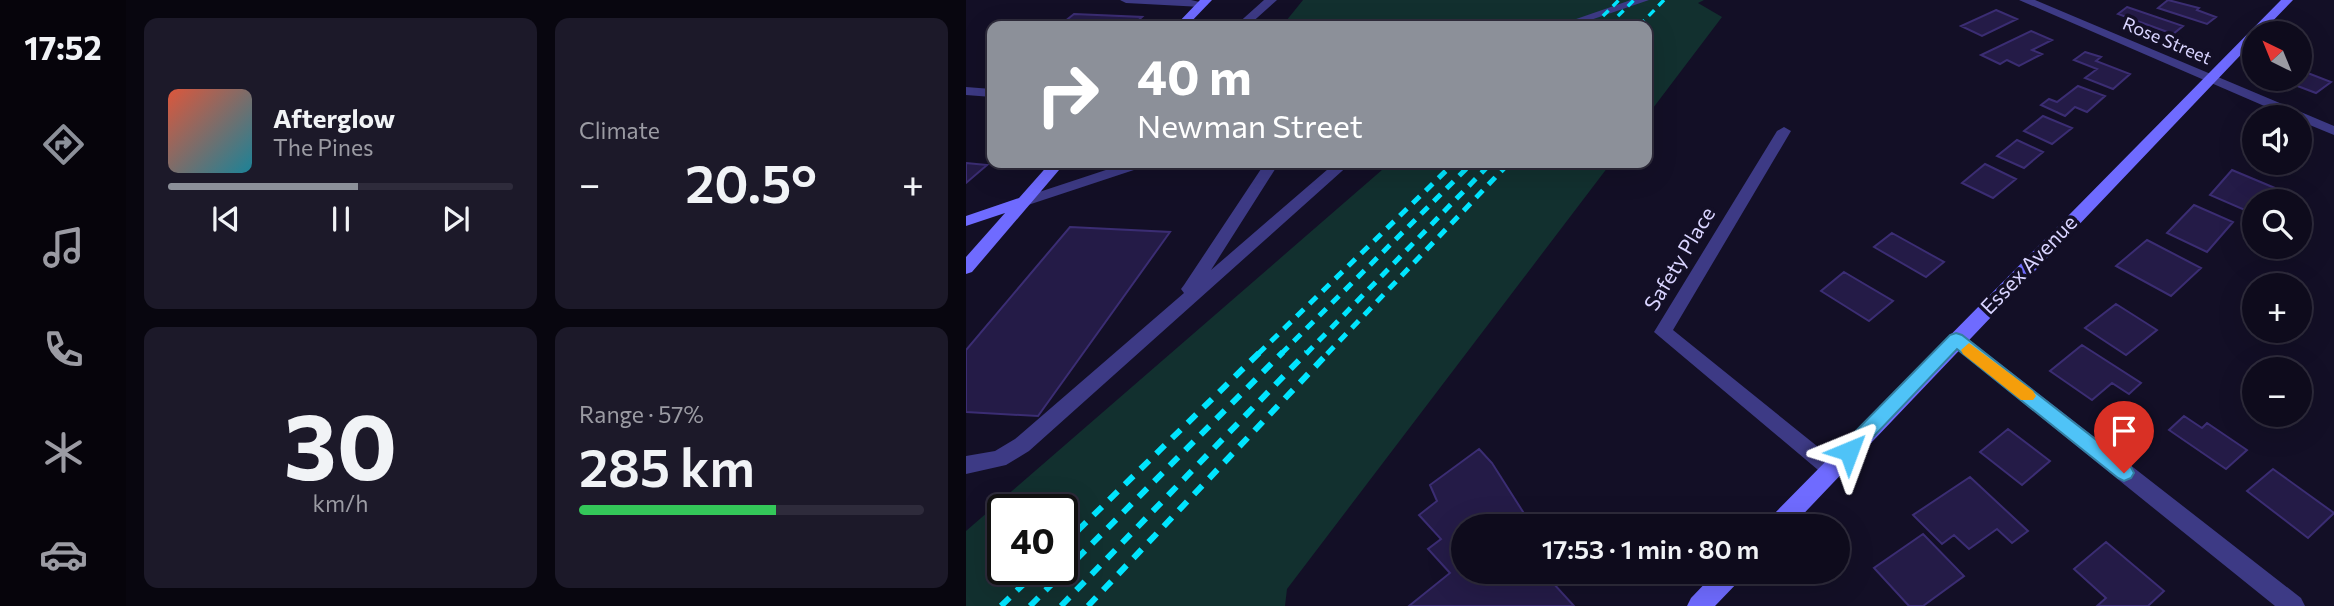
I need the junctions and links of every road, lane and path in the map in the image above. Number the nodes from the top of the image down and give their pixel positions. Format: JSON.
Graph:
{"nodes":[{"id":1,"x":1126,"y":0,"type":"edge"},
{"id":2,"x":1271,"y":0,"type":"edge"},
{"id":3,"x":1643,"y":0,"type":"edge"},
{"id":4,"x":2025,"y":0,"type":"edge"},
{"id":5,"x":2287,"y":0,"type":"edge"},
{"id":6,"x":1204,"y":2,"type":"edge"},
{"id":7,"x":1186,"y":21,"type":"edge"},
{"id":8,"x":1247,"y":21,"type":"edge"},
{"id":9,"x":1578,"y":21,"type":"edge"},
{"id":10,"x":2267,"y":21,"type":"edge"},
{"id":11,"x":2242,"y":46,"type":"edge"},
{"id":12,"x":2210,"y":79,"type":"junction"},
{"id":13,"x":966,"y":92,"type":"edge"},
{"id":14,"x":987,"y":93,"type":"edge"},
{"id":15,"x":1784,"y":131,"type":"dead end"},
{"id":16,"x":2334,"y":131,"type":"edge"},
{"id":17,"x":1054,"y":168,"type":"edge"},
{"id":18,"x":1127,"y":168,"type":"edge"},
{"id":19,"x":1269,"y":168,"type":"edge"},
{"id":20,"x":1338,"y":168,"type":"edge"},
{"id":21,"x":1023,"y":202,"type":"junction"},
{"id":22,"x":966,"y":221,"type":"edge"},
{"id":23,"x":966,"y":268,"type":"edge"},
{"id":24,"x":1177,"y":309,"type":"junction"},
{"id":25,"x":1956,"y":339,"type":"junction"},
{"id":26,"x":966,"y":466,"type":"edge"},
{"id":27,"x":1831,"y":469,"type":"junction"},
{"id":28,"x":1788,"y":514,"type":"edge"},
{"id":29,"x":1722,"y":584,"type":"edge"},
{"id":30,"x":1705,"y":604,"type":"edge"},
{"id":31,"x":2293,"y":606,"type":"edge"}],
"edges":[{"from":1,"to":6,"type":"street"},
{"from":2,"to":8,"type":"street"},
{"from":3,"to":9,"type":"street"},
{"from":4,"to":12,"type":"street","name":"Rose Street"},
{"from":5,"to":10,"type":"street","name":"Essex Avenue"},
{"from":6,"to":7,"type":"street"},
{"from":11,"to":12,"type":"street","name":"Essex Avenue"},
{"from":12,"to":16,"type":"street","name":"Rose Street"},
{"from":12,"to":25,"type":"street","name":"Essex Avenue"},
{"from":13,"to":14,"type":"street"},
{"from":15,"to":27,"type":"street","name":"Safety Place"},
{"from":17,"to":21,"type":"street"},
{"from":18,"to":21,"type":"street"},
{"from":19,"to":24,"type":"street"},
{"from":20,"to":24,"type":"street"},
{"from":21,"to":22,"type":"street"},
{"from":21,"to":23,"type":"street"},
{"from":24,"to":26,"type":"street"},
{"from":25,"to":27,"type":"street","name":"Essex Avenue"},
{"from":25,"to":31,"type":"street"},
{"from":27,"to":28,"type":"street","name":"Essex Avenue"},
{"from":29,"to":30,"type":"street"}]}
